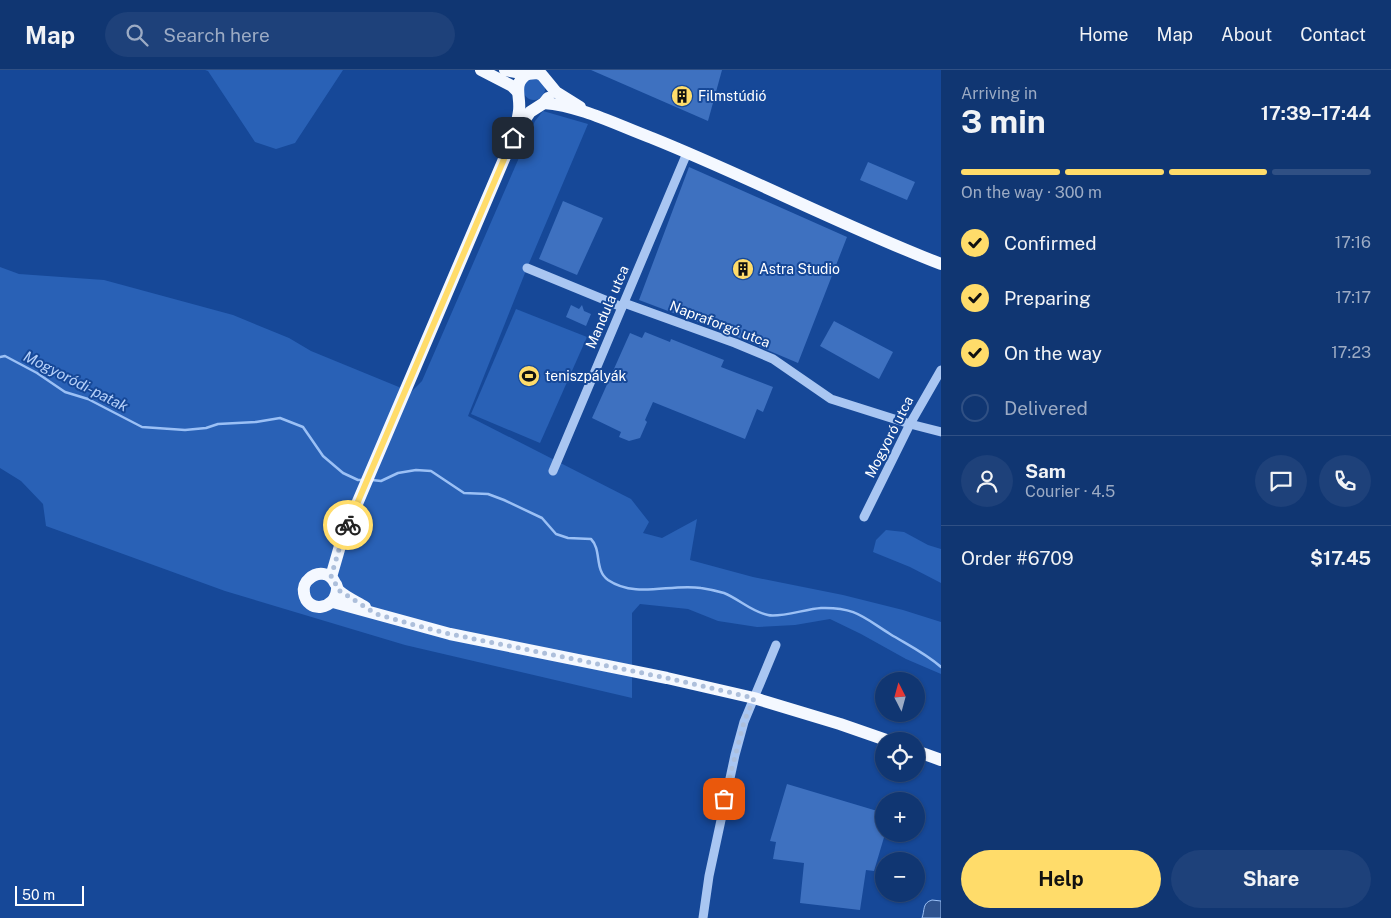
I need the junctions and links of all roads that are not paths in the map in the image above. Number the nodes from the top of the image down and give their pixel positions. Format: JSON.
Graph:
{"nodes":[{"id":1,"x":481,"y":70,"type":"edge"},
{"id":2,"x":505,"y":70,"type":"edge"},
{"id":3,"x":527,"y":74,"type":"junction"},
{"id":4,"x":551,"y":86,"type":"junction"},
{"id":5,"x":518,"y":95,"type":"junction"},
{"id":6,"x":541,"y":104,"type":"junction"},
{"id":7,"x":593,"y":115,"type":"junction"},
{"id":8,"x":513,"y":138,"type":"junction"},
{"id":9,"x":687,"y":153,"type":"junction"},
{"id":10,"x":941,"y":264,"type":"edge"},
{"id":11,"x":527,"y":268,"type":"dead end"},
{"id":12,"x":623,"y":305,"type":"junction"},
{"id":13,"x":941,"y":370,"type":"edge"},
{"id":14,"x":910,"y":424,"type":"junction"},
{"id":15,"x":941,"y":432,"type":"edge"},
{"id":16,"x":553,"y":471,"type":"dead end"},
{"id":17,"x":864,"y":517,"type":"dead end"},
{"id":18,"x":326,"y":575,"type":"junction"},
{"id":19,"x":337,"y":589,"type":"junction"},
{"id":20,"x":333,"y":602,"type":"junction"},
{"id":21,"x":376,"y":614,"type":"junction"},
{"id":22,"x":776,"y":645,"type":"dead end"},
{"id":23,"x":754,"y":698,"type":"junction"},
{"id":24,"x":875,"y":736,"type":"edge"},
{"id":25,"x":925,"y":754,"type":"edge"},
{"id":26,"x":941,"y":760,"type":"edge"},
{"id":27,"x":703,"y":918,"type":"edge"}],
"edges":[{"from":1,"to":5,"type":"main road"},
{"from":2,"to":3,"type":"main road"},
{"from":3,"to":4,"type":"main road"},
{"from":3,"to":5,"type":"main road"},
{"from":4,"to":6,"type":"main road"},
{"from":4,"to":7,"type":"main road"},
{"from":5,"to":6,"type":"main road"},
{"from":5,"to":8,"type":"main road"},
{"from":6,"to":7,"type":"main road"},
{"from":6,"to":8,"type":"main road"},
{"from":7,"to":9,"type":"main road"},
{"from":8,"to":18,"type":"main road"},
{"from":9,"to":10,"type":"main road"},
{"from":9,"to":12,"type":"street","name":"Mandula utca"},
{"from":11,"to":12,"type":"street","name":"Napraforgó utca"},
{"from":12,"to":14,"type":"street","name":"Napraforgó utca"},
{"from":12,"to":16,"type":"street","name":"Mandula utca"},
{"from":13,"to":14,"type":"street","name":"Mogyoró utca"},
{"from":14,"to":15,"type":"street","name":"Napraforgó utca"},
{"from":14,"to":17,"type":"street","name":"Mogyoró utca"},
{"from":18,"to":19,"type":"main road"},
{"from":18,"to":20,"type":"main road"},
{"from":19,"to":20,"type":"main road"},
{"from":19,"to":21,"type":"main road"},
{"from":20,"to":21,"type":"main road"},
{"from":21,"to":23,"type":"main road"},
{"from":22,"to":23,"type":"street"},
{"from":23,"to":24,"type":"main road"},
{"from":23,"to":27,"type":"street"},
{"from":25,"to":26,"type":"main road"}]}
